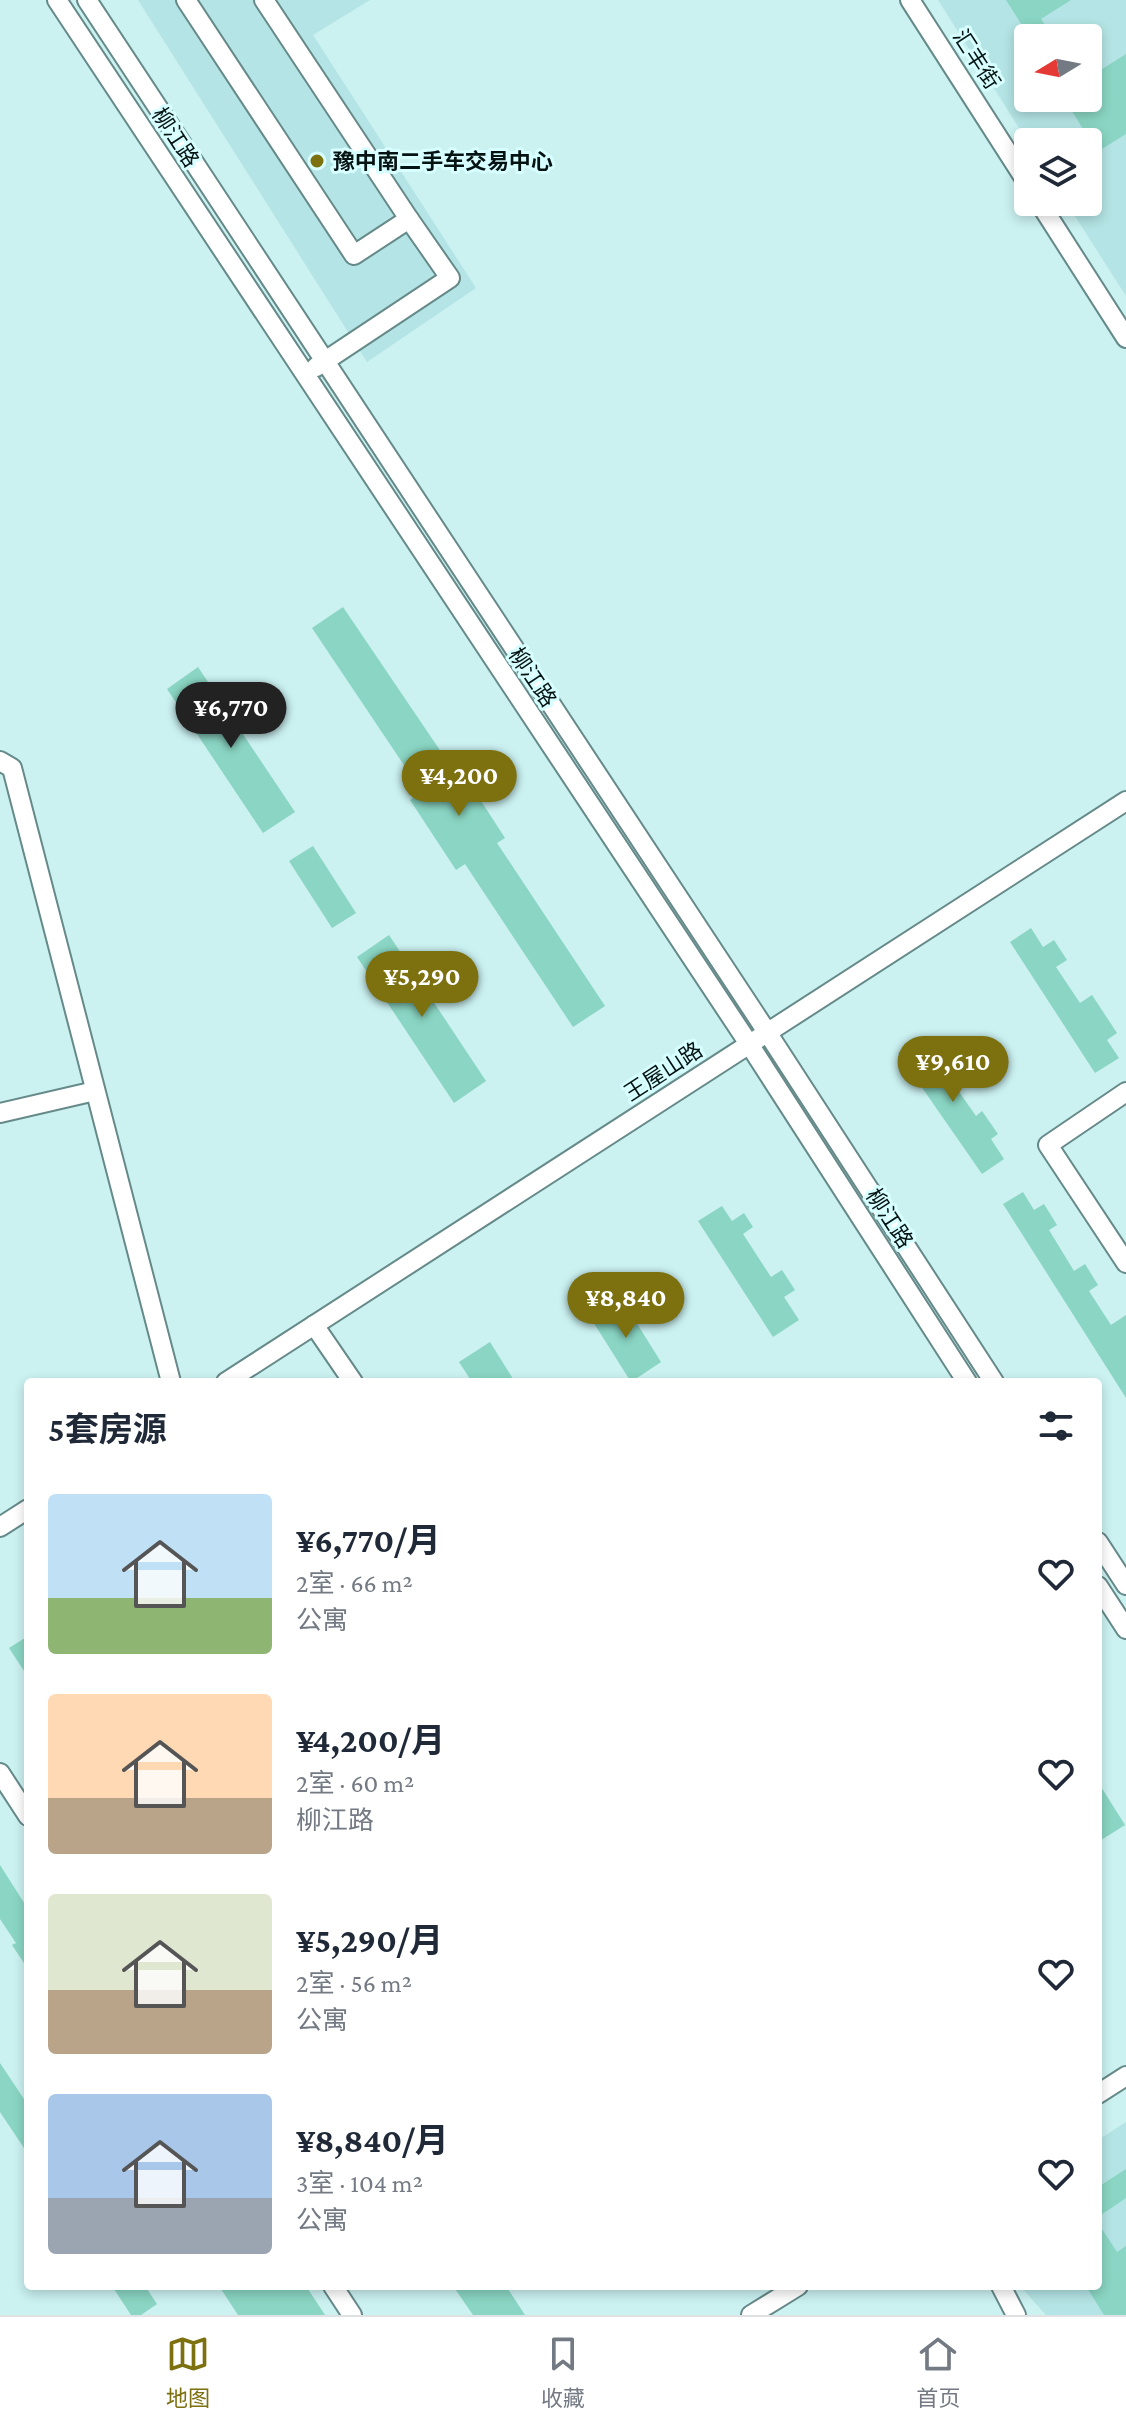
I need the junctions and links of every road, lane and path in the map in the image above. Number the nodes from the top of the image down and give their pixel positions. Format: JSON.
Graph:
{"nodes":[{"id":1,"x":57,"y":0,"type":"edge"},
{"id":2,"x":87,"y":0,"type":"edge"},
{"id":3,"x":186,"y":0,"type":"edge"},
{"id":4,"x":910,"y":0,"type":"edge"},
{"id":5,"x":269,"y":2,"type":"edge"},
{"id":6,"x":1014,"y":162,"type":"edge"},
{"id":7,"x":1048,"y":216,"type":"edge"},
{"id":8,"x":409,"y":219,"type":"junction"},
{"id":9,"x":1126,"y":338,"type":"edge"},
{"id":10,"x":325,"y":361,"type":"junction"},
{"id":11,"x":303,"y":375,"type":"junction"},
{"id":12,"x":0,"y":761,"type":"edge"},
{"id":13,"x":1126,"y":801,"type":"edge"},
{"id":14,"x":767,"y":1032,"type":"junction"},
{"id":15,"x":749,"y":1044,"type":"junction"},
{"id":16,"x":95,"y":1091,"type":"junction"},
{"id":17,"x":1126,"y":1092,"type":"edge"},
{"id":18,"x":0,"y":1113,"type":"edge"},
{"id":19,"x":1126,"y":1263,"type":"edge"},
{"id":20,"x":314,"y":1325,"type":"junction"},
{"id":21,"x":170,"y":1378,"type":"edge"},
{"id":22,"x":232,"y":1378,"type":"edge"},
{"id":23,"x":350,"y":1378,"type":"edge"},
{"id":24,"x":964,"y":1378,"type":"edge"},
{"id":25,"x":991,"y":1378,"type":"edge"},
{"id":26,"x":24,"y":1512,"type":"edge"},
{"id":27,"x":0,"y":1527,"type":"edge"},
{"id":28,"x":1102,"y":1548,"type":"edge"},
{"id":29,"x":1126,"y":1585,"type":"edge"},
{"id":30,"x":1102,"y":1592,"type":"edge"},
{"id":31,"x":1126,"y":1629,"type":"edge"},
{"id":32,"x":0,"y":1773,"type":"edge"},
{"id":33,"x":24,"y":1810,"type":"edge"},
{"id":34,"x":1126,"y":2076,"type":"edge"},
{"id":35,"x":1102,"y":2091,"type":"edge"},
{"id":36,"x":336,"y":2290,"type":"edge"},
{"id":37,"x":792,"y":2290,"type":"edge"},
{"id":38,"x":1003,"y":2290,"type":"edge"},
{"id":39,"x":352,"y":2315,"type":"edge"},
{"id":40,"x":751,"y":2315,"type":"edge"},
{"id":41,"x":1016,"y":2315,"type":"edge"}],
"edges":[{"from":1,"to":11,"type":"street","name":"柳江路"},
{"from":2,"to":10,"type":"street","name":"柳江路"},
{"from":3,"to":8,"type":"street"},
{"from":4,"to":6,"type":"street","name":"汇丰街"},
{"from":5,"to":8,"type":"street"},
{"from":7,"to":9,"type":"street"},
{"from":8,"to":10,"type":"street"},
{"from":10,"to":11,"type":"street"},
{"from":10,"to":14,"type":"street","name":"柳江路"},
{"from":11,"to":15,"type":"street","name":"柳江路"},
{"from":12,"to":16,"type":"street"},
{"from":13,"to":14,"type":"street","name":"王屋山路"},
{"from":14,"to":15,"type":"street","name":"王屋山路"},
{"from":14,"to":25,"type":"street","name":"柳江路"},
{"from":15,"to":20,"type":"street","name":"王屋山路"},
{"from":15,"to":24,"type":"street","name":"柳江路"},
{"from":16,"to":18,"type":"street"},
{"from":16,"to":21,"type":"street"},
{"from":17,"to":19,"type":"street"},
{"from":20,"to":22,"type":"street","name":"王屋山路"},
{"from":20,"to":23,"type":"street"},
{"from":26,"to":27,"type":"street"},
{"from":28,"to":29,"type":"street"},
{"from":30,"to":31,"type":"street"},
{"from":32,"to":33,"type":"street"},
{"from":34,"to":35,"type":"street"},
{"from":36,"to":39,"type":"street"},
{"from":37,"to":40,"type":"street"},
{"from":38,"to":41,"type":"street"}]}
